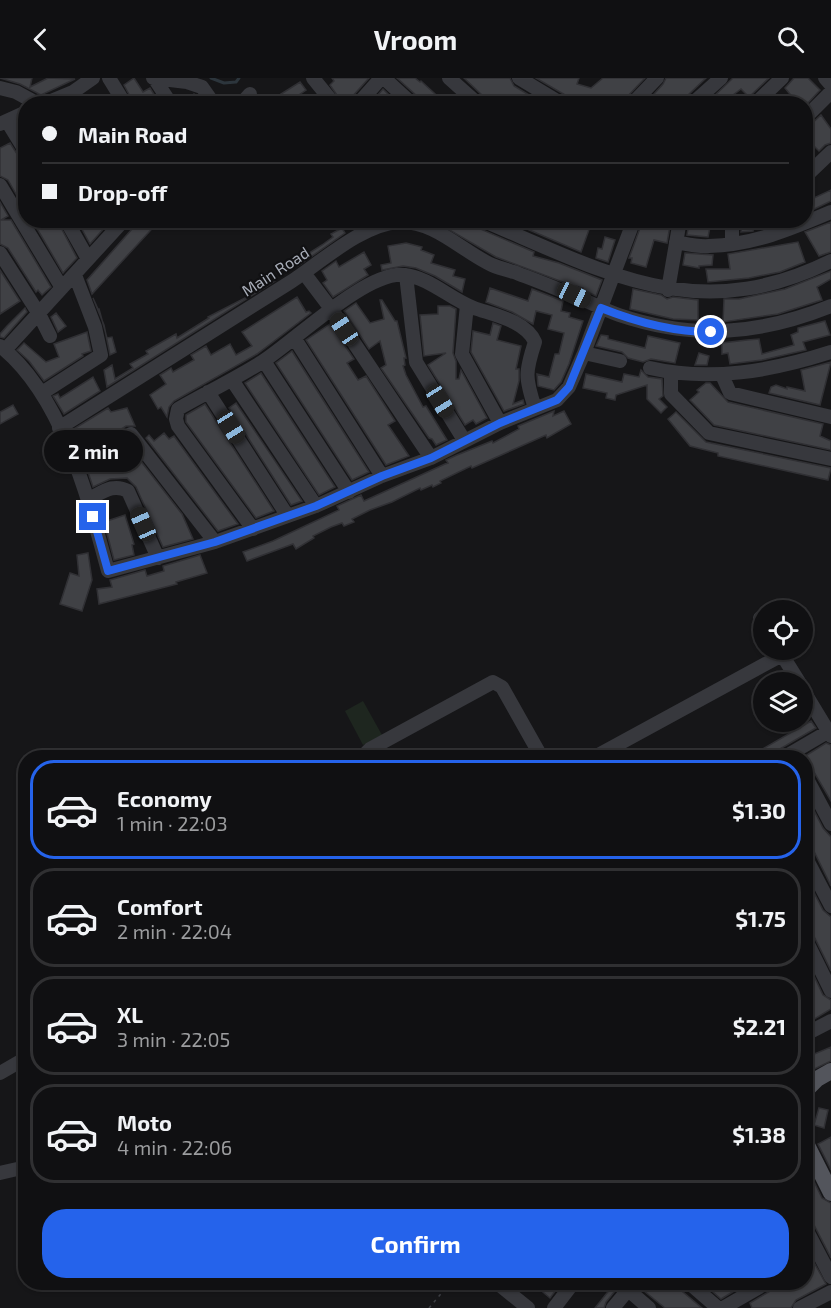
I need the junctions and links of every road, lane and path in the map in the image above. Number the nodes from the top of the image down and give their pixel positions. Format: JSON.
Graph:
{"nodes":[{"id":1,"x":93,"y":78,"type":"edge"},
{"id":2,"x":109,"y":78,"type":"edge"},
{"id":3,"x":154,"y":78,"type":"edge"},
{"id":4,"x":382,"y":78,"type":"edge"},
{"id":5,"x":449,"y":78,"type":"edge"},
{"id":6,"x":519,"y":78,"type":"edge"},
{"id":7,"x":657,"y":78,"type":"edge"},
{"id":8,"x":721,"y":78,"type":"edge"},
{"id":9,"x":782,"y":78,"type":"edge"},
{"id":10,"x":825,"y":78,"type":"edge"},
{"id":11,"x":317,"y":80,"type":"edge"},
{"id":12,"x":831,"y":85,"type":"edge"},
{"id":13,"x":0,"y":88,"type":"edge"},
{"id":14,"x":831,"y":92,"type":"edge"},
{"id":15,"x":23,"y":96,"type":"edge"},
{"id":16,"x":79,"y":96,"type":"edge"},
{"id":17,"x":120,"y":96,"type":"edge"},
{"id":18,"x":166,"y":96,"type":"edge"},
{"id":19,"x":208,"y":96,"type":"edge"},
{"id":20,"x":328,"y":96,"type":"edge"},
{"id":21,"x":365,"y":96,"type":"edge"},
{"id":22,"x":403,"y":96,"type":"edge"},
{"id":23,"x":469,"y":96,"type":"edge"},
{"id":24,"x":549,"y":96,"type":"edge"},
{"id":25,"x":640,"y":96,"type":"edge"},
{"id":26,"x":701,"y":96,"type":"edge"},
{"id":27,"x":763,"y":96,"type":"edge"},
{"id":28,"x":813,"y":110,"type":"edge"},
{"id":29,"x":18,"y":116,"type":"edge"},
{"id":30,"x":4,"y":123,"type":"edge"},
{"id":31,"x":18,"y":141,"type":"edge"},
{"id":32,"x":831,"y":152,"type":"edge"},
{"id":33,"x":813,"y":169,"type":"edge"},
{"id":34,"x":0,"y":185,"type":"edge"},
{"id":35,"x":831,"y":212,"type":"edge"},
{"id":36,"x":18,"y":215,"type":"edge"},
{"id":37,"x":813,"y":218,"type":"edge"},
{"id":38,"x":26,"y":228,"type":"edge"},
{"id":39,"x":71,"y":228,"type":"edge"},
{"id":40,"x":112,"y":228,"type":"edge"},
{"id":41,"x":373,"y":228,"type":"edge"},
{"id":42,"x":428,"y":228,"type":"edge"},
{"id":43,"x":501,"y":228,"type":"edge"},
{"id":44,"x":627,"y":228,"type":"edge"},
{"id":45,"x":679,"y":228,"type":"edge"},
{"id":46,"x":732,"y":228,"type":"edge"},
{"id":47,"x":782,"y":228,"type":"edge"},
{"id":48,"x":676,"y":242,"type":"junction"},
{"id":49,"x":732,"y":243,"type":"junction"},
{"id":50,"x":0,"y":253,"type":"edge"},
{"id":51,"x":88,"y":259,"type":"junction"},
{"id":52,"x":831,"y":261,"type":"edge"},
{"id":53,"x":304,"y":273,"type":"junction"},
{"id":54,"x":75,"y":275,"type":"junction"},
{"id":55,"x":406,"y":275,"type":"junction"},
{"id":56,"x":614,"y":276,"type":"junction"},
{"id":57,"x":62,"y":288,"type":"junction"},
{"id":58,"x":668,"y":290,"type":"junction"},
{"id":59,"x":467,"y":305,"type":"junction"},
{"id":60,"x":831,"y":306,"type":"edge"},
{"id":61,"x":601,"y":308,"type":"junction"},
{"id":62,"x":332,"y":310,"type":"junction"},
{"id":63,"x":39,"y":314,"type":"junction"},
{"id":64,"x":50,"y":336,"type":"dead end"},
{"id":65,"x":294,"y":339,"type":"junction"},
{"id":66,"x":2,"y":348,"type":"edge"},
{"id":67,"x":831,"y":352,"type":"edge"},
{"id":68,"x":584,"y":353,"type":"junction"},
{"id":69,"x":264,"y":361,"type":"junction"},
{"id":70,"x":620,"y":361,"type":"dead end"},
{"id":71,"x":650,"y":368,"type":"dead end"},
{"id":72,"x":671,"y":373,"type":"junction"},
{"id":73,"x":722,"y":375,"type":"junction"},
{"id":74,"x":232,"y":380,"type":"junction"},
{"id":75,"x":208,"y":392,"type":"junction"},
{"id":76,"x":42,"y":393,"type":"junction"},
{"id":77,"x":535,"y":408,"type":"junction"},
{"id":78,"x":831,"y":417,"type":"edge"},
{"id":79,"x":500,"y":423,"type":"junction"},
{"id":80,"x":59,"y":428,"type":"junction"},
{"id":81,"x":464,"y":440,"type":"junction"},
{"id":82,"x":431,"y":458,"type":"junction"},
{"id":83,"x":831,"y":459,"type":"edge"},
{"id":84,"x":77,"y":468,"type":"junction"},
{"id":85,"x":382,"y":476,"type":"junction"},
{"id":86,"x":349,"y":492,"type":"junction"},
{"id":87,"x":89,"y":499,"type":"junction"},
{"id":88,"x":316,"y":506,"type":"junction"},
{"id":89,"x":287,"y":515,"type":"junction"},
{"id":90,"x":253,"y":529,"type":"junction"},
{"id":91,"x":215,"y":542,"type":"junction"},
{"id":92,"x":158,"y":558,"type":"junction"},
{"id":93,"x":767,"y":660,"type":"edge"},
{"id":94,"x":813,"y":705,"type":"edge"},
{"id":95,"x":830,"y":732,"type":"edge"},
{"id":96,"x":369,"y":750,"type":"edge"},
{"id":97,"x":537,"y":750,"type":"edge"},
{"id":98,"x":607,"y":750,"type":"edge"},
{"id":99,"x":800,"y":750,"type":"edge"},
{"id":100,"x":813,"y":790,"type":"edge"},
{"id":101,"x":831,"y":824,"type":"edge"},
{"id":102,"x":813,"y":871,"type":"edge"},
{"id":103,"x":831,"y":906,"type":"edge"},
{"id":104,"x":813,"y":954,"type":"edge"},
{"id":105,"x":831,"y":991,"type":"edge"},
{"id":106,"x":831,"y":1021,"type":"edge"},
{"id":107,"x":813,"y":1026,"type":"edge"},
{"id":108,"x":18,"y":1063,"type":"edge"},
{"id":109,"x":831,"y":1071,"type":"edge"},
{"id":110,"x":0,"y":1073,"type":"edge"},
{"id":111,"x":813,"y":1083,"type":"edge"},
{"id":112,"x":813,"y":1157,"type":"edge"},
{"id":113,"x":18,"y":1169,"type":"edge"},
{"id":114,"x":0,"y":1173,"type":"edge"},
{"id":115,"x":831,"y":1193,"type":"edge"},
{"id":116,"x":813,"y":1242,"type":"edge"},
{"id":117,"x":819,"y":1254,"type":"junction"},
{"id":118,"x":813,"y":1258,"type":"edge"},
{"id":119,"x":831,"y":1277,"type":"edge"},
{"id":120,"x":444,"y":1290,"type":"edge"},
{"id":121,"x":508,"y":1290,"type":"edge"},
{"id":122,"x":568,"y":1290,"type":"edge"},
{"id":123,"x":621,"y":1290,"type":"edge"},
{"id":124,"x":628,"y":1290,"type":"edge"},
{"id":125,"x":698,"y":1290,"type":"edge"},
{"id":126,"x":754,"y":1290,"type":"edge"},
{"id":127,"x":831,"y":1292,"type":"edge"},
{"id":128,"x":429,"y":1308,"type":"edge"},
{"id":129,"x":528,"y":1308,"type":"edge"},
{"id":130,"x":554,"y":1308,"type":"edge"},
{"id":131,"x":613,"y":1308,"type":"edge"},
{"id":132,"x":649,"y":1308,"type":"edge"},
{"id":133,"x":718,"y":1308,"type":"edge"},
{"id":134,"x":723,"y":1308,"type":"edge"},
{"id":135,"x":800,"y":1308,"type":"edge"}],
"edges":[{"from":1,"to":16,"type":"street"},
{"from":2,"to":17,"type":"street"},
{"from":3,"to":18,"type":"street"},
{"from":3,"to":19,"type":"street"},
{"from":4,"to":21,"type":"street"},
{"from":4,"to":22,"type":"street"},
{"from":5,"to":23,"type":"street"},
{"from":6,"to":24,"type":"street"},
{"from":7,"to":25,"type":"street"},
{"from":8,"to":26,"type":"street"},
{"from":9,"to":27,"type":"street"},
{"from":10,"to":12,"type":"street"},
{"from":11,"to":20,"type":"street"},
{"from":13,"to":15,"type":"street"},
{"from":14,"to":28,"type":"street"},
{"from":29,"to":30,"type":"street"},
{"from":30,"to":31,"type":"street"},
{"from":32,"to":33,"type":"street"},
{"from":34,"to":36,"type":"street"},
{"from":35,"to":37,"type":"street"},
{"from":38,"to":57,"type":"street"},
{"from":39,"to":51,"type":"street"},
{"from":40,"to":51,"type":"street"},
{"from":41,"to":53,"type":"street","name":"Main Road"},
{"from":42,"to":61,"type":"street","name":"Main Road"},
{"from":43,"to":56,"type":"street"},
{"from":44,"to":56,"type":"street"},
{"from":45,"to":48,"type":"street"},
{"from":46,"to":49,"type":"street"},
{"from":47,"to":49,"type":"street"},
{"from":48,"to":49,"type":"street"},
{"from":48,"to":58,"type":"street"},
{"from":50,"to":63,"type":"street"},
{"from":51,"to":54,"type":"street"},
{"from":52,"to":58,"type":"street"},
{"from":53,"to":62,"type":"street"},
{"from":53,"to":80,"type":"street","name":"Main Road"},
{"from":54,"to":57,"type":"street"},
{"from":54,"to":76,"type":"street"},
{"from":55,"to":59,"type":"street"},
{"from":55,"to":62,"type":"street"},
{"from":55,"to":81,"type":"street"},
{"from":56,"to":58,"type":"street"},
{"from":56,"to":61,"type":"street"},
{"from":57,"to":63,"type":"street"},
{"from":59,"to":77,"type":"street"},
{"from":59,"to":79,"type":"street"},
{"from":60,"to":61,"type":"street","name":"Main Road"},
{"from":61,"to":68,"type":"street"},
{"from":62,"to":65,"type":"street"},
{"from":62,"to":82,"type":"street"},
{"from":63,"to":64,"type":"street"},
{"from":63,"to":66,"type":"street"},
{"from":65,"to":69,"type":"street"},
{"from":65,"to":85,"type":"street"},
{"from":66,"to":76,"type":"street"},
{"from":67,"to":73,"type":"street"},
{"from":68,"to":70,"type":"street"},
{"from":68,"to":77,"type":"street"},
{"from":69,"to":74,"type":"street"},
{"from":69,"to":86,"type":"street"},
{"from":71,"to":72,"type":"street"},
{"from":72,"to":73,"type":"street"},
{"from":72,"to":83,"type":"street"},
{"from":73,"to":78,"type":"street"},
{"from":74,"to":75,"type":"street"},
{"from":74,"to":88,"type":"street"},
{"from":75,"to":89,"type":"street"},
{"from":75,"to":90,"type":"street"},
{"from":76,"to":80,"type":"street"},
{"from":77,"to":79,"type":"street"},
{"from":79,"to":81,"type":"street"},
{"from":80,"to":84,"type":"street"},
{"from":81,"to":82,"type":"street"},
{"from":82,"to":85,"type":"street"},
{"from":84,"to":87,"type":"street"},
{"from":84,"to":91,"type":"street"},
{"from":85,"to":86,"type":"street"},
{"from":86,"to":88,"type":"street"},
{"from":87,"to":92,"type":"street"},
{"from":87,"to":92,"type":"street"},
{"from":88,"to":89,"type":"street"},
{"from":89,"to":90,"type":"street"},
{"from":90,"to":91,"type":"street"},
{"from":91,"to":92,"type":"street"},
{"from":93,"to":98,"type":"street"},
{"from":94,"to":95,"type":"street"},
{"from":95,"to":99,"type":"street"},
{"from":96,"to":97,"type":"street"},
{"from":100,"to":101,"type":"street"},
{"from":102,"to":103,"type":"street"},
{"from":104,"to":105,"type":"street"},
{"from":106,"to":107,"type":"street"},
{"from":108,"to":110,"type":"street"},
{"from":109,"to":111,"type":"main road"},
{"from":112,"to":115,"type":"main road"},
{"from":113,"to":114,"type":"street"},
{"from":116,"to":117,"type":"street"},
{"from":117,"to":118,"type":"street"},
{"from":117,"to":119,"type":"street"},
{"from":120,"to":128,"type":"path"},
{"from":121,"to":129,"type":"street"},
{"from":122,"to":130,"type":"street"},
{"from":123,"to":131,"type":"street"},
{"from":124,"to":132,"type":"street"},
{"from":125,"to":133,"type":"street"},
{"from":126,"to":134,"type":"street"},
{"from":127,"to":135,"type":"street"}]}
